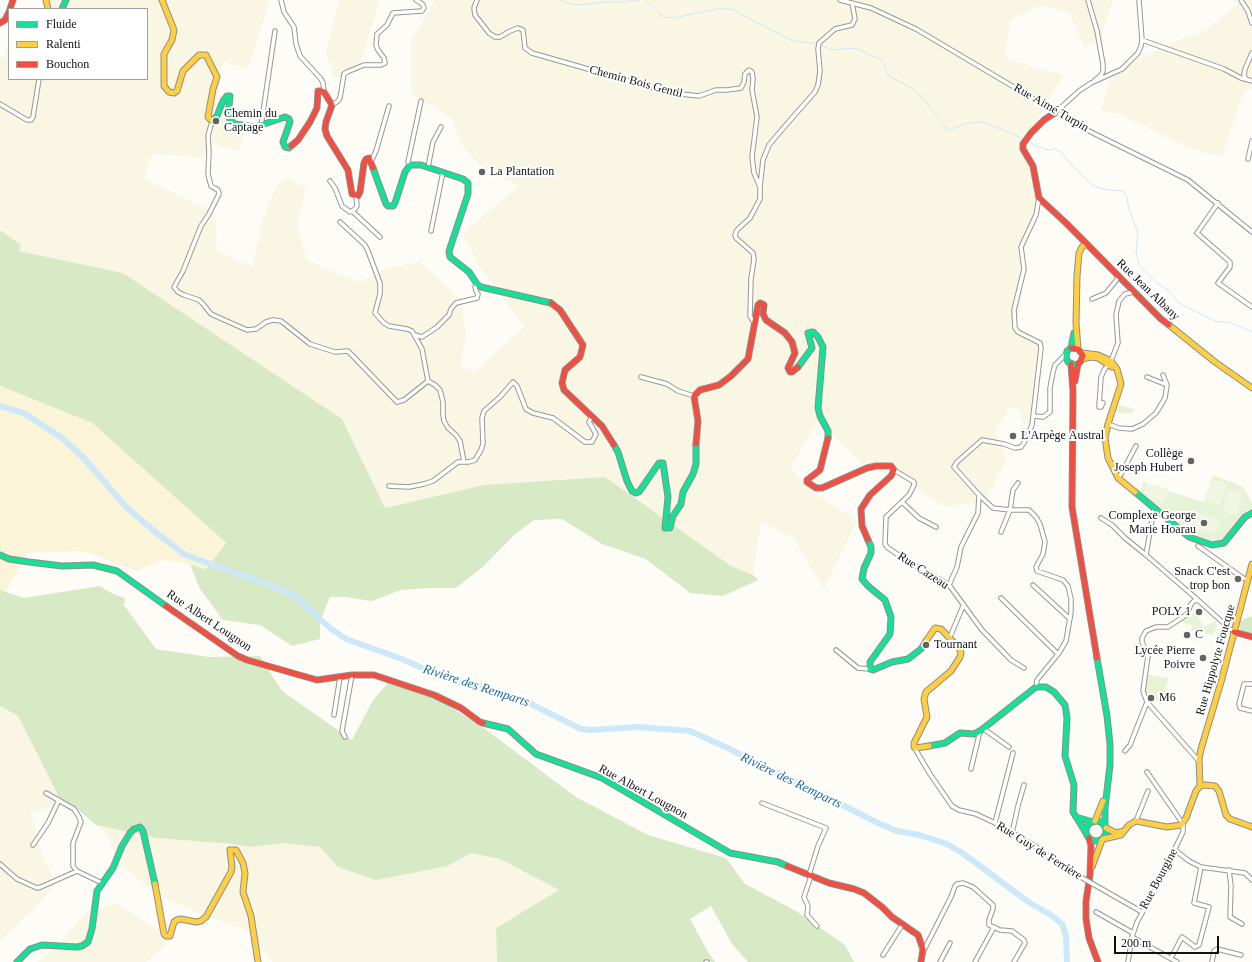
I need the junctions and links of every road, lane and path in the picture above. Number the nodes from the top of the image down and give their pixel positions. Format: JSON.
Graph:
{"nodes":[{"id":1,"x":162,"y":0,"type":"edge"},
{"id":2,"x":281,"y":0,"type":"edge"},
{"id":3,"x":416,"y":0,"type":"edge"},
{"id":4,"x":477,"y":0,"type":"edge"},
{"id":5,"x":840,"y":0,"type":"edge"},
{"id":6,"x":1088,"y":0,"type":"edge"},
{"id":7,"x":1139,"y":0,"type":"edge"},
{"id":8,"x":1241,"y":0,"type":"edge"},
{"id":9,"x":852,"y":3,"type":"junction"},
{"id":10,"x":8,"y":14,"type":"edge"},
{"id":11,"x":0,"y":23,"type":"edge"},
{"id":12,"x":1252,"y":23,"type":"edge"},
{"id":13,"x":275,"y":31,"type":"dead end"},
{"id":14,"x":1142,"y":40,"type":"junction"},
{"id":15,"x":1252,"y":53,"type":"edge"},
{"id":16,"x":1246,"y":79,"type":"junction"},
{"id":17,"x":39,"y":80,"type":"edge"},
{"id":18,"x":1252,"y":81,"type":"edge"},
{"id":19,"x":1091,"y":83,"type":"junction"},
{"id":20,"x":324,"y":92,"type":"junction"},
{"id":21,"x":420,"y":101,"type":"dead end"},
{"id":22,"x":0,"y":104,"type":"edge"},
{"id":23,"x":332,"y":105,"type":"junction"},
{"id":24,"x":388,"y":106,"type":"dead end"},
{"id":25,"x":1056,"y":112,"type":"junction"},
{"id":26,"x":212,"y":121,"type":"junction"},
{"id":27,"x":261,"y":126,"type":"junction"},
{"id":28,"x":441,"y":127,"type":"dead end"},
{"id":29,"x":1252,"y":141,"type":"edge"},
{"id":30,"x":1248,"y":159,"type":"dead end"},
{"id":31,"x":371,"y":162,"type":"junction"},
{"id":32,"x":410,"y":165,"type":"junction"},
{"id":33,"x":428,"y":167,"type":"junction"},
{"id":34,"x":443,"y":172,"type":"junction"},
{"id":35,"x":330,"y":180,"type":"dead end"},
{"id":36,"x":760,"y":187,"type":"junction"},
{"id":37,"x":356,"y":196,"type":"junction"},
{"id":38,"x":1039,"y":198,"type":"junction"},
{"id":39,"x":1218,"y":203,"type":"junction"},
{"id":40,"x":352,"y":211,"type":"junction"},
{"id":41,"x":340,"y":222,"type":"dead end"},
{"id":42,"x":431,"y":231,"type":"dead end"},
{"id":43,"x":1252,"y":232,"type":"edge"},
{"id":44,"x":380,"y":237,"type":"dead end"},
{"id":45,"x":1086,"y":244,"type":"junction"},
{"id":46,"x":1119,"y":277,"type":"junction"},
{"id":47,"x":477,"y":284,"type":"junction"},
{"id":48,"x":1133,"y":292,"type":"junction"},
{"id":49,"x":1092,"y":300,"type":"dead end"},
{"id":50,"x":1252,"y":307,"type":"edge"},
{"id":51,"x":754,"y":323,"type":"junction"},
{"id":52,"x":1076,"y":323,"type":"junction"},
{"id":53,"x":414,"y":335,"type":"junction"},
{"id":54,"x":1071,"y":348,"type":"junction"},
{"id":55,"x":1080,"y":351,"type":"junction"},
{"id":56,"x":1066,"y":353,"type":"junction"},
{"id":57,"x":1082,"y":359,"type":"junction"},
{"id":58,"x":1070,"y":363,"type":"junction"},
{"id":59,"x":1110,"y":363,"type":"junction"},
{"id":60,"x":1078,"y":364,"type":"junction"},
{"id":61,"x":1055,"y":365,"type":"junction"},
{"id":62,"x":1163,"y":375,"type":"dead end"},
{"id":63,"x":641,"y":377,"type":"dead end"},
{"id":64,"x":1147,"y":377,"type":"dead end"},
{"id":65,"x":428,"y":381,"type":"junction"},
{"id":66,"x":1167,"y":385,"type":"junction"},
{"id":67,"x":1252,"y":388,"type":"edge"},
{"id":68,"x":1073,"y":391,"type":"junction"},
{"id":69,"x":694,"y":396,"type":"junction"},
{"id":70,"x":1099,"y":402,"type":"dead end"},
{"id":71,"x":592,"y":416,"type":"junction"},
{"id":72,"x":1034,"y":416,"type":"junction"},
{"id":73,"x":1108,"y":424,"type":"junction"},
{"id":74,"x":1136,"y":446,"type":"dead end"},
{"id":75,"x":464,"y":462,"type":"junction"},
{"id":76,"x":894,"y":470,"type":"junction"},
{"id":77,"x":1118,"y":478,"type":"junction"},
{"id":78,"x":1018,"y":483,"type":"dead end"},
{"id":79,"x":389,"y":486,"type":"dead end"},
{"id":80,"x":979,"y":495,"type":"junction"},
{"id":81,"x":902,"y":502,"type":"junction"},
{"id":82,"x":1154,"y":508,"type":"junction"},
{"id":83,"x":1010,"y":510,"type":"junction"},
{"id":84,"x":1251,"y":514,"type":"edge"},
{"id":85,"x":1101,"y":518,"type":"dead end"},
{"id":86,"x":936,"y":527,"type":"dead end"},
{"id":87,"x":1001,"y":532,"type":"dead end"},
{"id":88,"x":1198,"y":546,"type":"dead end"},
{"id":89,"x":0,"y":555,"type":"edge"},
{"id":90,"x":1146,"y":555,"type":"junction"},
{"id":91,"x":1252,"y":564,"type":"edge"},
{"id":92,"x":1248,"y":580,"type":"junction"},
{"id":93,"x":949,"y":585,"type":"junction"},
{"id":94,"x":1033,"y":586,"type":"dead end"},
{"id":95,"x":1001,"y":598,"type":"dead end"},
{"id":96,"x":1199,"y":601,"type":"junction"},
{"id":97,"x":963,"y":606,"type":"junction"},
{"id":98,"x":1070,"y":619,"type":"junction"},
{"id":99,"x":1234,"y":632,"type":"junction"},
{"id":100,"x":950,"y":637,"type":"junction"},
{"id":101,"x":1252,"y":637,"type":"edge"},
{"id":102,"x":836,"y":650,"type":"dead end"},
{"id":103,"x":1058,"y":654,"type":"junction"},
{"id":104,"x":870,"y":668,"type":"junction"},
{"id":105,"x":1024,"y":668,"type":"dead end"},
{"id":106,"x":352,"y":675,"type":"junction"},
{"id":107,"x":340,"y":677,"type":"junction"},
{"id":108,"x":1252,"y":684,"type":"edge"},
{"id":109,"x":1036,"y":687,"type":"junction"},
{"id":110,"x":1148,"y":702,"type":"junction"},
{"id":111,"x":1252,"y":711,"type":"edge"},
{"id":112,"x":334,"y":715,"type":"dead end"},
{"id":113,"x":982,"y":730,"type":"junction"},
{"id":114,"x":345,"y":737,"type":"dead end"},
{"id":115,"x":914,"y":747,"type":"junction"},
{"id":116,"x":1009,"y":747,"type":"dead end"},
{"id":117,"x":1125,"y":751,"type":"dead end"},
{"id":118,"x":1013,"y":753,"type":"dead end"},
{"id":119,"x":1199,"y":761,"type":"junction"},
{"id":120,"x":971,"y":770,"type":"dead end"},
{"id":121,"x":1147,"y":772,"type":"dead end"},
{"id":122,"x":1024,"y":785,"type":"dead end"},
{"id":123,"x":1200,"y":786,"type":"junction"},
{"id":124,"x":1107,"y":790,"type":"junction"},
{"id":125,"x":1148,"y":791,"type":"dead end"},
{"id":126,"x":46,"y":793,"type":"dead end"},
{"id":127,"x":58,"y":800,"type":"junction"},
{"id":128,"x":762,"y":803,"type":"dead end"},
{"id":129,"x":1076,"y":817,"type":"junction"},
{"id":130,"x":1136,"y":821,"type":"junction"},
{"id":131,"x":1094,"y":822,"type":"junction"},
{"id":132,"x":994,"y":823,"type":"junction"},
{"id":133,"x":1183,"y":824,"type":"junction"},
{"id":134,"x":1105,"y":827,"type":"junction"},
{"id":135,"x":1252,"y":827,"type":"edge"},
{"id":136,"x":1125,"y":830,"type":"junction"},
{"id":137,"x":1012,"y":833,"type":"junction"},
{"id":138,"x":1088,"y":836,"type":"junction"},
{"id":139,"x":1102,"y":839,"type":"junction"},
{"id":140,"x":33,"y":845,"type":"dead end"},
{"id":141,"x":1175,"y":850,"type":"junction"},
{"id":142,"x":0,"y":864,"type":"edge"},
{"id":143,"x":1200,"y":867,"type":"junction"},
{"id":144,"x":1229,"y":870,"type":"junction"},
{"id":145,"x":76,"y":871,"type":"junction"},
{"id":146,"x":1090,"y":874,"type":"junction"},
{"id":147,"x":810,"y":875,"type":"junction"},
{"id":148,"x":1252,"y":880,"type":"edge"},
{"id":149,"x":102,"y":883,"type":"junction"},
{"id":150,"x":1096,"y":912,"type":"dead end"},
{"id":151,"x":1142,"y":912,"type":"junction"},
{"id":152,"x":902,"y":924,"type":"junction"},
{"id":153,"x":1242,"y":924,"type":"dead end"},
{"id":154,"x":817,"y":926,"type":"dead end"},
{"id":155,"x":994,"y":927,"type":"junction"},
{"id":156,"x":1133,"y":935,"type":"junction"},
{"id":157,"x":950,"y":943,"type":"dead end"},
{"id":158,"x":923,"y":953,"type":"junction"},
{"id":159,"x":883,"y":955,"type":"dead end"},
{"id":160,"x":1241,"y":955,"type":"dead end"},
{"id":161,"x":1171,"y":958,"type":"junction"},
{"id":162,"x":17,"y":962,"type":"edge"},
{"id":163,"x":258,"y":962,"type":"edge"},
{"id":164,"x":920,"y":962,"type":"edge"},
{"id":165,"x":940,"y":962,"type":"edge"},
{"id":166,"x":975,"y":962,"type":"edge"},
{"id":167,"x":1014,"y":962,"type":"edge"},
{"id":168,"x":1098,"y":962,"type":"edge"},
{"id":169,"x":1128,"y":962,"type":"edge"},
{"id":170,"x":1178,"y":962,"type":"edge"},
{"id":171,"x":1212,"y":962,"type":"edge"}],
"edges":[{"from":1,"to":26,"type":"street"},
{"from":2,"to":20,"type":"street"},
{"from":3,"to":23,"type":"street"},
{"from":4,"to":36,"type":"street","name":"Chemin Bois Gentil"},
{"from":5,"to":9,"type":"street","name":"Rue Aimé Turpin"},
{"from":6,"to":19,"type":"street"},
{"from":7,"to":14,"type":"street"},
{"from":8,"to":12,"type":"street"},
{"from":9,"to":25,"type":"street","name":"Rue Aimé Turpin"},
{"from":9,"to":36,"type":"street"},
{"from":10,"to":11,"type":"street"},
{"from":13,"to":27,"type":"street"},
{"from":14,"to":16,"type":"street"},
{"from":14,"to":19,"type":"street"},
{"from":15,"to":16,"type":"street"},
{"from":16,"to":18,"type":"street"},
{"from":17,"to":22,"type":"street"},
{"from":19,"to":25,"type":"street"},
{"from":20,"to":23,"type":"street"},
{"from":20,"to":27,"type":"street"},
{"from":21,"to":32,"type":"street"},
{"from":23,"to":37,"type":"street"},
{"from":24,"to":31,"type":"street"},
{"from":25,"to":38,"type":"street"},
{"from":25,"to":39,"type":"street","name":"Rue Aimé Turpin"},
{"from":26,"to":27,"type":"street"},
{"from":26,"to":65,"type":"street"},
{"from":28,"to":33,"type":"street"},
{"from":29,"to":30,"type":"street"},
{"from":31,"to":32,"type":"street"},
{"from":31,"to":37,"type":"street"},
{"from":32,"to":33,"type":"street"},
{"from":33,"to":34,"type":"street"},
{"from":34,"to":42,"type":"street"},
{"from":34,"to":47,"type":"street"},
{"from":35,"to":40,"type":"street"},
{"from":36,"to":51,"type":"street"},
{"from":37,"to":40,"type":"street"},
{"from":38,"to":45,"type":"street","name":"Rue Jean Albany"},
{"from":38,"to":72,"type":"street"},
{"from":39,"to":43,"type":"street","name":"Rue Aimé Turpin"},
{"from":39,"to":50,"type":"street"},
{"from":40,"to":44,"type":"street"},
{"from":41,"to":53,"type":"street"},
{"from":45,"to":46,"type":"street","name":"Rue Jean Albany"},
{"from":45,"to":52,"type":"street"},
{"from":46,"to":48,"type":"street","name":"Rue Jean Albany"},
{"from":46,"to":49,"type":"street"},
{"from":47,"to":53,"type":"street"},
{"from":47,"to":71,"type":"street"},
{"from":48,"to":59,"type":"street"},
{"from":48,"to":67,"type":"street","name":"Rue Jean Albany"},
{"from":51,"to":69,"type":"street"},
{"from":51,"to":76,"type":"street"},
{"from":52,"to":54,"type":"street"},
{"from":52,"to":55,"type":"street"},
{"from":53,"to":65,"type":"street"},
{"from":54,"to":55,"type":"street"},
{"from":54,"to":56,"type":"street"},
{"from":55,"to":57,"type":"street"},
{"from":55,"to":59,"type":"street"},
{"from":56,"to":58,"type":"street"},
{"from":56,"to":61,"type":"street"},
{"from":57,"to":59,"type":"street"},
{"from":57,"to":60,"type":"street"},
{"from":58,"to":60,"type":"street"},
{"from":58,"to":61,"type":"street"},
{"from":58,"to":68,"type":"street"},
{"from":59,"to":70,"type":"street"},
{"from":59,"to":73,"type":"street"},
{"from":60,"to":68,"type":"street"},
{"from":61,"to":72,"type":"street"},
{"from":62,"to":66,"type":"street"},
{"from":63,"to":69,"type":"street"},
{"from":64,"to":66,"type":"street"},
{"from":65,"to":75,"type":"street"},
{"from":66,"to":73,"type":"street"},
{"from":68,"to":124,"type":"street"},
{"from":69,"to":71,"type":"street"},
{"from":71,"to":75,"type":"street"},
{"from":72,"to":80,"type":"street"},
{"from":73,"to":77,"type":"street"},
{"from":74,"to":77,"type":"street"},
{"from":75,"to":79,"type":"street"},
{"from":76,"to":81,"type":"street","name":"Rue Cazeau"},
{"from":76,"to":104,"type":"street"},
{"from":77,"to":82,"type":"street"},
{"from":78,"to":83,"type":"street"},
{"from":80,"to":83,"type":"street"},
{"from":80,"to":93,"type":"street"},
{"from":81,"to":86,"type":"street"},
{"from":81,"to":93,"type":"street","name":"Rue Cazeau"},
{"from":82,"to":84,"type":"street"},
{"from":82,"to":90,"type":"street"},
{"from":83,"to":87,"type":"street"},
{"from":83,"to":98,"type":"street"},
{"from":85,"to":90,"type":"street"},
{"from":88,"to":92,"type":"street"},
{"from":89,"to":107,"type":"street","name":"Rue Albert Lougnon"},
{"from":90,"to":96,"type":"street"},
{"from":91,"to":92,"type":"street","name":"Rue Hippolyte Foucque"},
{"from":92,"to":99,"type":"street","name":"Rue Hippolyte Foucque"},
{"from":93,"to":97,"type":"street","name":"Rue Cazeau"},
{"from":94,"to":98,"type":"street"},
{"from":95,"to":103,"type":"street"},
{"from":96,"to":99,"type":"street"},
{"from":96,"to":110,"type":"street"},
{"from":97,"to":100,"type":"street"},
{"from":97,"to":105,"type":"street","name":"Rue Cazeau"},
{"from":98,"to":103,"type":"street"},
{"from":99,"to":101,"type":"street"},
{"from":99,"to":119,"type":"street","name":"Rue Hippolyte Foucque"},
{"from":100,"to":104,"type":"street"},
{"from":100,"to":115,"type":"street"},
{"from":102,"to":104,"type":"street"},
{"from":103,"to":109,"type":"street"},
{"from":106,"to":107,"type":"street","name":"Rue Albert Lougnon"},
{"from":106,"to":114,"type":"street"},
{"from":106,"to":147,"type":"street","name":"Rue Albert Lougnon"},
{"from":107,"to":112,"type":"street"},
{"from":108,"to":111,"type":"street"},
{"from":109,"to":113,"type":"street"},
{"from":109,"to":129,"type":"street"},
{"from":110,"to":117,"type":"street"},
{"from":110,"to":119,"type":"street"},
{"from":113,"to":115,"type":"street"},
{"from":113,"to":116,"type":"street"},
{"from":113,"to":120,"type":"street"},
{"from":115,"to":132,"type":"street","name":"Rue Guy de Ferrière"},
{"from":118,"to":132,"type":"street"},
{"from":119,"to":123,"type":"street","name":"Rue Hippolyte Foucque"},
{"from":121,"to":133,"type":"street"},
{"from":122,"to":137,"type":"street"},
{"from":123,"to":133,"type":"street"},
{"from":123,"to":135,"type":"street"},
{"from":124,"to":131,"type":"street"},
{"from":124,"to":134,"type":"street"},
{"from":125,"to":130,"type":"street"},
{"from":126,"to":127,"type":"street"},
{"from":127,"to":140,"type":"street"},
{"from":127,"to":145,"type":"street"},
{"from":128,"to":147,"type":"street"},
{"from":129,"to":131,"type":"street"},
{"from":129,"to":138,"type":"street"},
{"from":130,"to":133,"type":"street"},
{"from":130,"to":136,"type":"street"},
{"from":131,"to":134,"type":"street"},
{"from":131,"to":138,"type":"street"},
{"from":132,"to":137,"type":"street","name":"Rue Guy de Ferrière"},
{"from":133,"to":141,"type":"street","name":"Rue Bourgine"},
{"from":134,"to":136,"type":"street"},
{"from":134,"to":139,"type":"street"},
{"from":136,"to":139,"type":"street"},
{"from":137,"to":151,"type":"street","name":"Rue Guy de Ferrière","bridge":true},
{"from":138,"to":139,"type":"street"},
{"from":138,"to":146,"type":"street"},
{"from":139,"to":146,"type":"street"},
{"from":141,"to":143,"type":"street"},
{"from":141,"to":151,"type":"street","name":"Rue Bourgine"},
{"from":142,"to":145,"type":"street"},
{"from":143,"to":144,"type":"street"},
{"from":143,"to":161,"type":"street"},
{"from":144,"to":148,"type":"street"},
{"from":144,"to":153,"type":"street"},
{"from":145,"to":149,"type":"street"},
{"from":146,"to":168,"type":"street"},
{"from":147,"to":152,"type":"street","name":"Rue Albert Lougnon"},
{"from":147,"to":154,"type":"street"},
{"from":149,"to":162,"type":"street"},
{"from":149,"to":163,"type":"street"},
{"from":150,"to":156,"type":"street"},
{"from":151,"to":156,"type":"street","name":"Rue Bourgine"},
{"from":152,"to":158,"type":"street","name":"Rue Albert Lougnon"},
{"from":152,"to":159,"type":"street"},
{"from":155,"to":158,"type":"street"},
{"from":155,"to":166,"type":"street"},
{"from":155,"to":167,"type":"street"},
{"from":156,"to":161,"type":"street"},
{"from":156,"to":169,"type":"street","name":"Rue Bourgine"},
{"from":157,"to":165,"type":"street"},
{"from":158,"to":164,"type":"street"},
{"from":160,"to":171,"type":"street"},
{"from":161,"to":170,"type":"street"}]}
